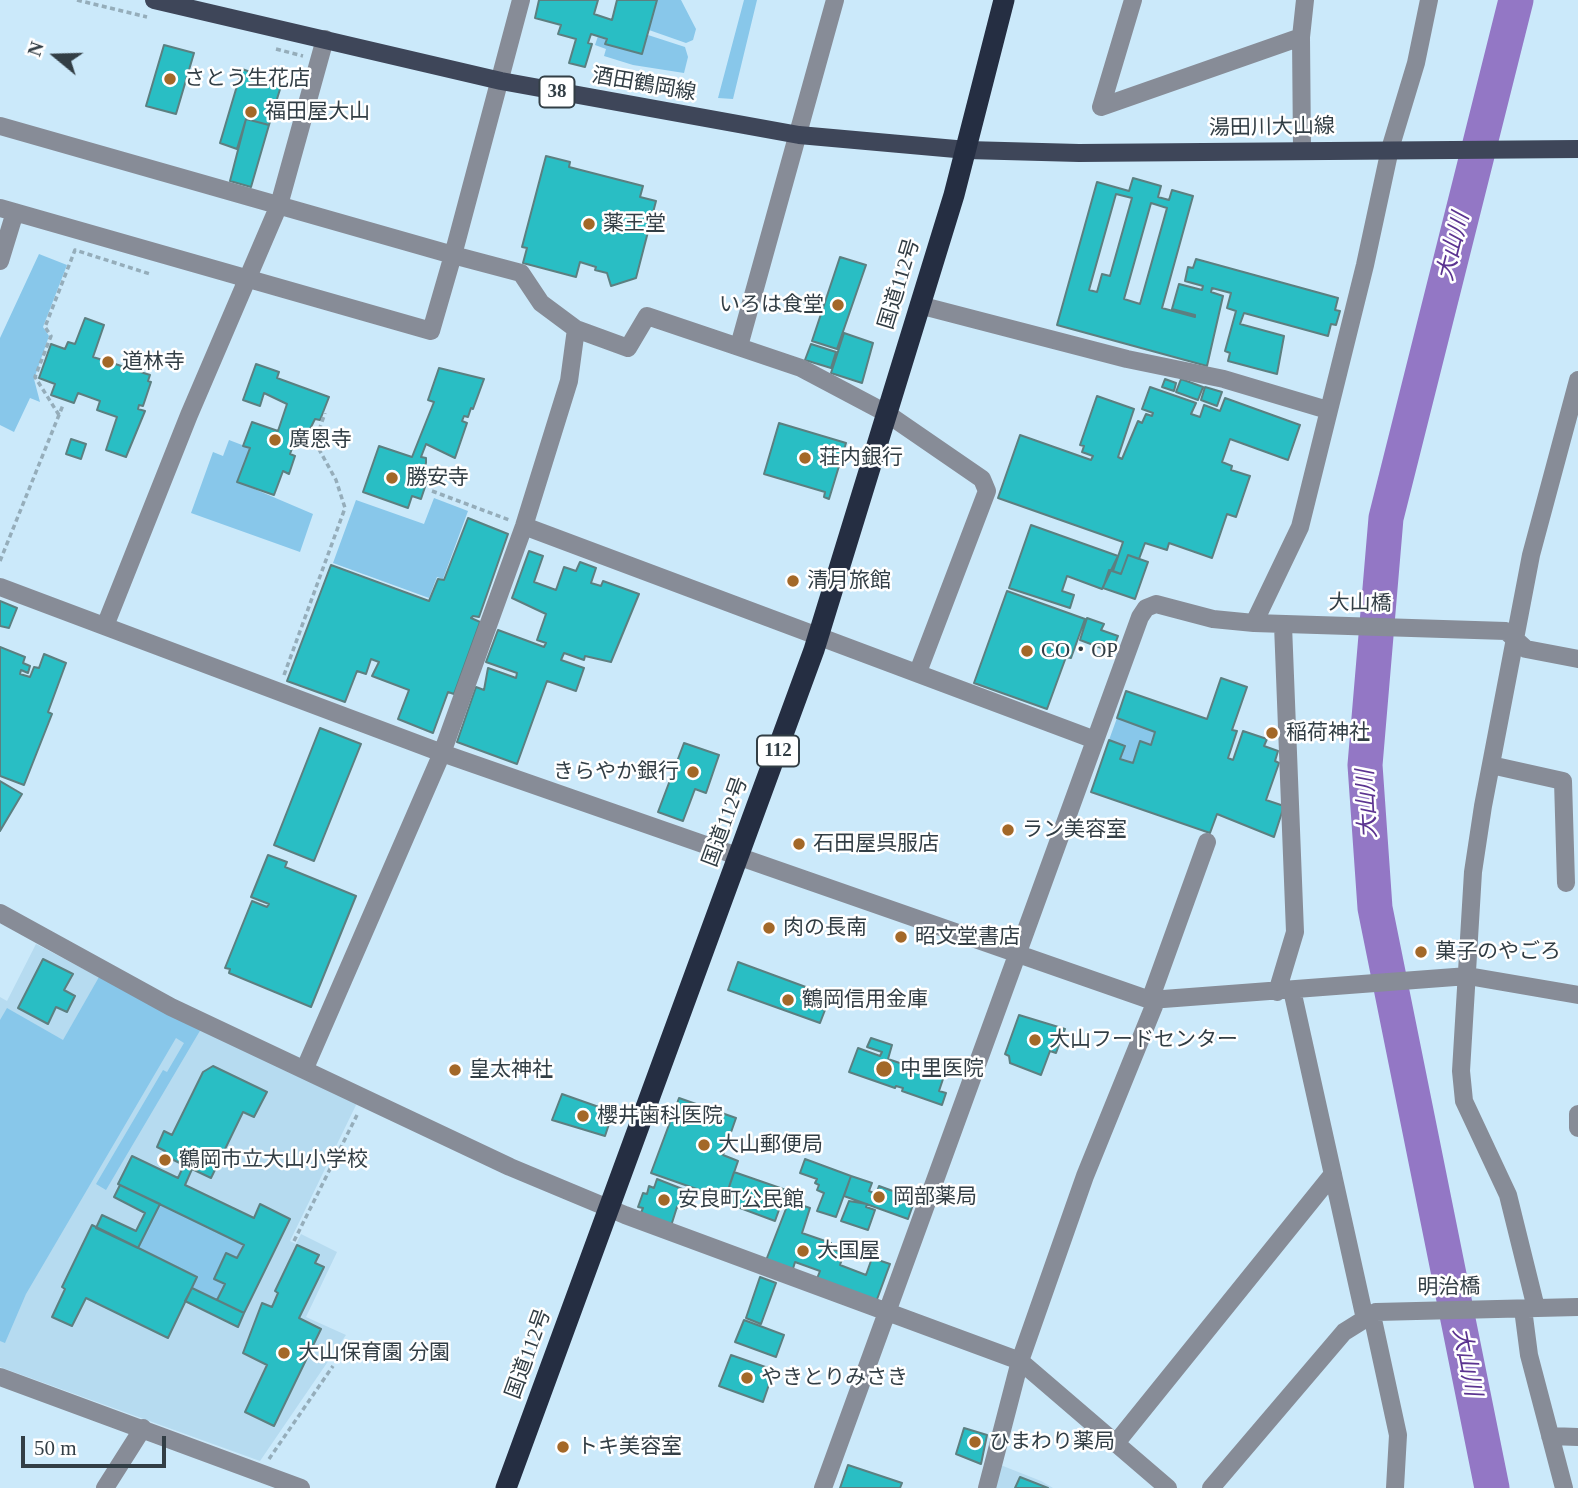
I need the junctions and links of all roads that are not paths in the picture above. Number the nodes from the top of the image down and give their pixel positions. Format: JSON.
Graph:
{"nodes":[{"id":1,"x":154,"y":0,"type":"edge"},
{"id":2,"x":521,"y":0,"type":"edge"},
{"id":3,"x":835,"y":0,"type":"edge"},
{"id":4,"x":1004,"y":0,"type":"edge"},
{"id":5,"x":1133,"y":0,"type":"edge"},
{"id":6,"x":1305,"y":0,"type":"edge"},
{"id":7,"x":1429,"y":0,"type":"edge"},
{"id":8,"x":1301,"y":37,"type":"junction"},
{"id":9,"x":325,"y":39,"type":"junction"},
{"id":10,"x":501,"y":81,"type":"junction"},
{"id":11,"x":0,"y":126,"type":"edge"},
{"id":12,"x":799,"y":135,"type":"junction"},
{"id":13,"x":1394,"y":149,"type":"junction"},
{"id":14,"x":1578,"y":149,"type":"edge"},
{"id":15,"x":967,"y":150,"type":"junction"},
{"id":16,"x":1302,"y":150,"type":"junction"},
{"id":17,"x":279,"y":205,"type":"junction"},
{"id":18,"x":8,"y":210,"type":"edge"},
{"id":19,"x":453,"y":255,"type":"junction"},
{"id":20,"x":0,"y":261,"type":"edge"},
{"id":21,"x":250,"y":279,"type":"junction"},
{"id":22,"x":919,"y":305,"type":"junction"},
{"id":23,"x":576,"y":329,"type":"junction"},
{"id":24,"x":739,"y":346,"type":"junction"},
{"id":25,"x":1578,"y":380,"type":"edge"},
{"id":26,"x":1328,"y":410,"type":"junction"},
{"id":27,"x":886,"y":413,"type":"junction"},
{"id":28,"x":524,"y":526,"type":"junction"},
{"id":29,"x":0,"y":587,"type":"edge"},
{"id":30,"x":1254,"y":624,"type":"junction"},
{"id":31,"x":1288,"y":625,"type":"junction"},
{"id":32,"x":105,"y":626,"type":"junction"},
{"id":33,"x":820,"y":635,"type":"junction"},
{"id":34,"x":1514,"y":638,"type":"junction"},
{"id":35,"x":1578,"y":659,"type":"edge"},
{"id":36,"x":918,"y":673,"type":"junction"},
{"id":37,"x":1095,"y":740,"type":"junction"},
{"id":38,"x":442,"y":753,"type":"junction"},
{"id":39,"x":1490,"y":765,"type":"junction"},
{"id":40,"x":1207,"y":842,"type":"dead end"},
{"id":41,"x":740,"y":856,"type":"junction"},
{"id":42,"x":1566,"y":883,"type":"dead end"},
{"id":43,"x":0,"y":913,"type":"edge"},
{"id":44,"x":1020,"y":953,"type":"junction"},
{"id":45,"x":1468,"y":976,"type":"junction"},
{"id":46,"x":1291,"y":990,"type":"junction"},
{"id":47,"x":1578,"y":995,"type":"edge"},
{"id":48,"x":1153,"y":1000,"type":"junction"},
{"id":49,"x":305,"y":1069,"type":"junction"},
{"id":50,"x":1578,"y":1114,"type":"edge"},
{"id":51,"x":1578,"y":1128,"type":"edge"},
{"id":52,"x":1333,"y":1174,"type":"junction"},
{"id":53,"x":609,"y":1209,"type":"junction"},
{"id":54,"x":1578,"y":1307,"type":"edge"},
{"id":55,"x":1529,"y":1309,"type":"junction"},
{"id":56,"x":886,"y":1313,"type":"junction"},
{"id":57,"x":1371,"y":1315,"type":"junction"},
{"id":58,"x":1020,"y":1361,"type":"junction"},
{"id":59,"x":0,"y":1377,"type":"edge"},
{"id":60,"x":143,"y":1428,"type":"junction"},
{"id":61,"x":1550,"y":1436,"type":"junction"},
{"id":62,"x":1578,"y":1437,"type":"edge"},
{"id":63,"x":1116,"y":1443,"type":"junction"},
{"id":64,"x":105,"y":1488,"type":"edge"},
{"id":65,"x":301,"y":1488,"type":"edge"},
{"id":66,"x":506,"y":1488,"type":"edge"},
{"id":67,"x":823,"y":1488,"type":"edge"},
{"id":68,"x":988,"y":1488,"type":"edge"},
{"id":69,"x":1168,"y":1488,"type":"edge"},
{"id":70,"x":1211,"y":1488,"type":"edge"},
{"id":71,"x":1395,"y":1488,"type":"edge"},
{"id":72,"x":1564,"y":1488,"type":"edge"}],
"edges":[{"from":1,"to":9,"type":"main road","name":"酒田鶴岡線","number":"38"},
{"from":2,"to":10,"type":"street"},
{"from":3,"to":12,"type":"street"},
{"from":4,"to":15,"type":"highway","name":"国道112号","number":"112"},
{"from":5,"to":8,"type":"street"},
{"from":6,"to":8,"type":"street"},
{"from":7,"to":13,"type":"street"},
{"from":8,"to":16,"type":"street"},
{"from":9,"to":10,"type":"main road","name":"酒田鶴岡線","number":"38"},
{"from":9,"to":17,"type":"street"},
{"from":10,"to":12,"type":"main road","name":"酒田鶴岡線","number":"38"},
{"from":10,"to":19,"type":"street"},
{"from":11,"to":17,"type":"street"},
{"from":12,"to":15,"type":"main road","name":"酒田鶴岡線","number":"38"},
{"from":12,"to":24,"type":"street"},
{"from":13,"to":14,"type":"main road","name":"湯田川大山線"},
{"from":13,"to":16,"type":"main road","name":"湯田川大山線"},
{"from":13,"to":26,"type":"street"},
{"from":15,"to":16,"type":"main road","name":"湯田川大山線"},
{"from":15,"to":22,"type":"highway","name":"国道112号","number":"112"},
{"from":17,"to":19,"type":"street"},
{"from":17,"to":21,"type":"street"},
{"from":18,"to":20,"type":"street"},
{"from":18,"to":21,"type":"street"},
{"from":19,"to":21,"type":"street"},
{"from":19,"to":23,"type":"street"},
{"from":21,"to":32,"type":"street"},
{"from":22,"to":26,"type":"street"},
{"from":22,"to":27,"type":"highway","name":"国道112号","number":"112"},
{"from":23,"to":24,"type":"street"},
{"from":23,"to":28,"type":"street"},
{"from":24,"to":27,"type":"street"},
{"from":25,"to":34,"type":"street"},
{"from":26,"to":30,"type":"street"},
{"from":27,"to":33,"type":"highway","name":"国道112号","number":"112"},
{"from":27,"to":36,"type":"street"},
{"from":28,"to":33,"type":"street"},
{"from":28,"to":38,"type":"street"},
{"from":29,"to":32,"type":"street"},
{"from":30,"to":31,"type":"street","name":"大山橋"},
{"from":30,"to":37,"type":"street","name":"大山橋"},
{"from":31,"to":34,"type":"street","name":"大山橋"},
{"from":31,"to":46,"type":"street"},
{"from":32,"to":38,"type":"street"},
{"from":33,"to":36,"type":"street"},
{"from":33,"to":41,"type":"highway","name":"国道112号","number":"112"},
{"from":34,"to":35,"type":"street","name":"大山橋"},
{"from":34,"to":39,"type":"street"},
{"from":36,"to":37,"type":"street"},
{"from":37,"to":44,"type":"street","name":"大山橋"},
{"from":38,"to":41,"type":"street"},
{"from":38,"to":49,"type":"street"},
{"from":39,"to":42,"type":"street"},
{"from":39,"to":45,"type":"street"},
{"from":40,"to":48,"type":"street"},
{"from":41,"to":44,"type":"street"},
{"from":41,"to":53,"type":"highway","name":"国道112号","number":"112"},
{"from":43,"to":49,"type":"street"},
{"from":44,"to":48,"type":"street"},
{"from":44,"to":56,"type":"street","name":"大山橋"},
{"from":45,"to":46,"type":"street"},
{"from":45,"to":47,"type":"street"},
{"from":45,"to":55,"type":"street"},
{"from":46,"to":48,"type":"street"},
{"from":46,"to":52,"type":"street"},
{"from":48,"to":58,"type":"street"},
{"from":49,"to":53,"type":"street"},
{"from":50,"to":51,"type":"street"},
{"from":52,"to":57,"type":"street"},
{"from":52,"to":63,"type":"street"},
{"from":53,"to":56,"type":"street"},
{"from":53,"to":66,"type":"highway","name":"国道112号","number":"112"},
{"from":54,"to":55,"type":"street","name":"明治橋"},
{"from":55,"to":57,"type":"street","name":"明治橋"},
{"from":55,"to":61,"type":"street"},
{"from":56,"to":58,"type":"street"},
{"from":56,"to":67,"type":"street","name":"大山橋"},
{"from":57,"to":70,"type":"street"},
{"from":57,"to":71,"type":"street"},
{"from":58,"to":63,"type":"street"},
{"from":58,"to":68,"type":"street"},
{"from":59,"to":60,"type":"street"},
{"from":60,"to":64,"type":"street"},
{"from":60,"to":65,"type":"street"},
{"from":61,"to":62,"type":"street"},
{"from":61,"to":72,"type":"street"},
{"from":63,"to":69,"type":"street"}]}
